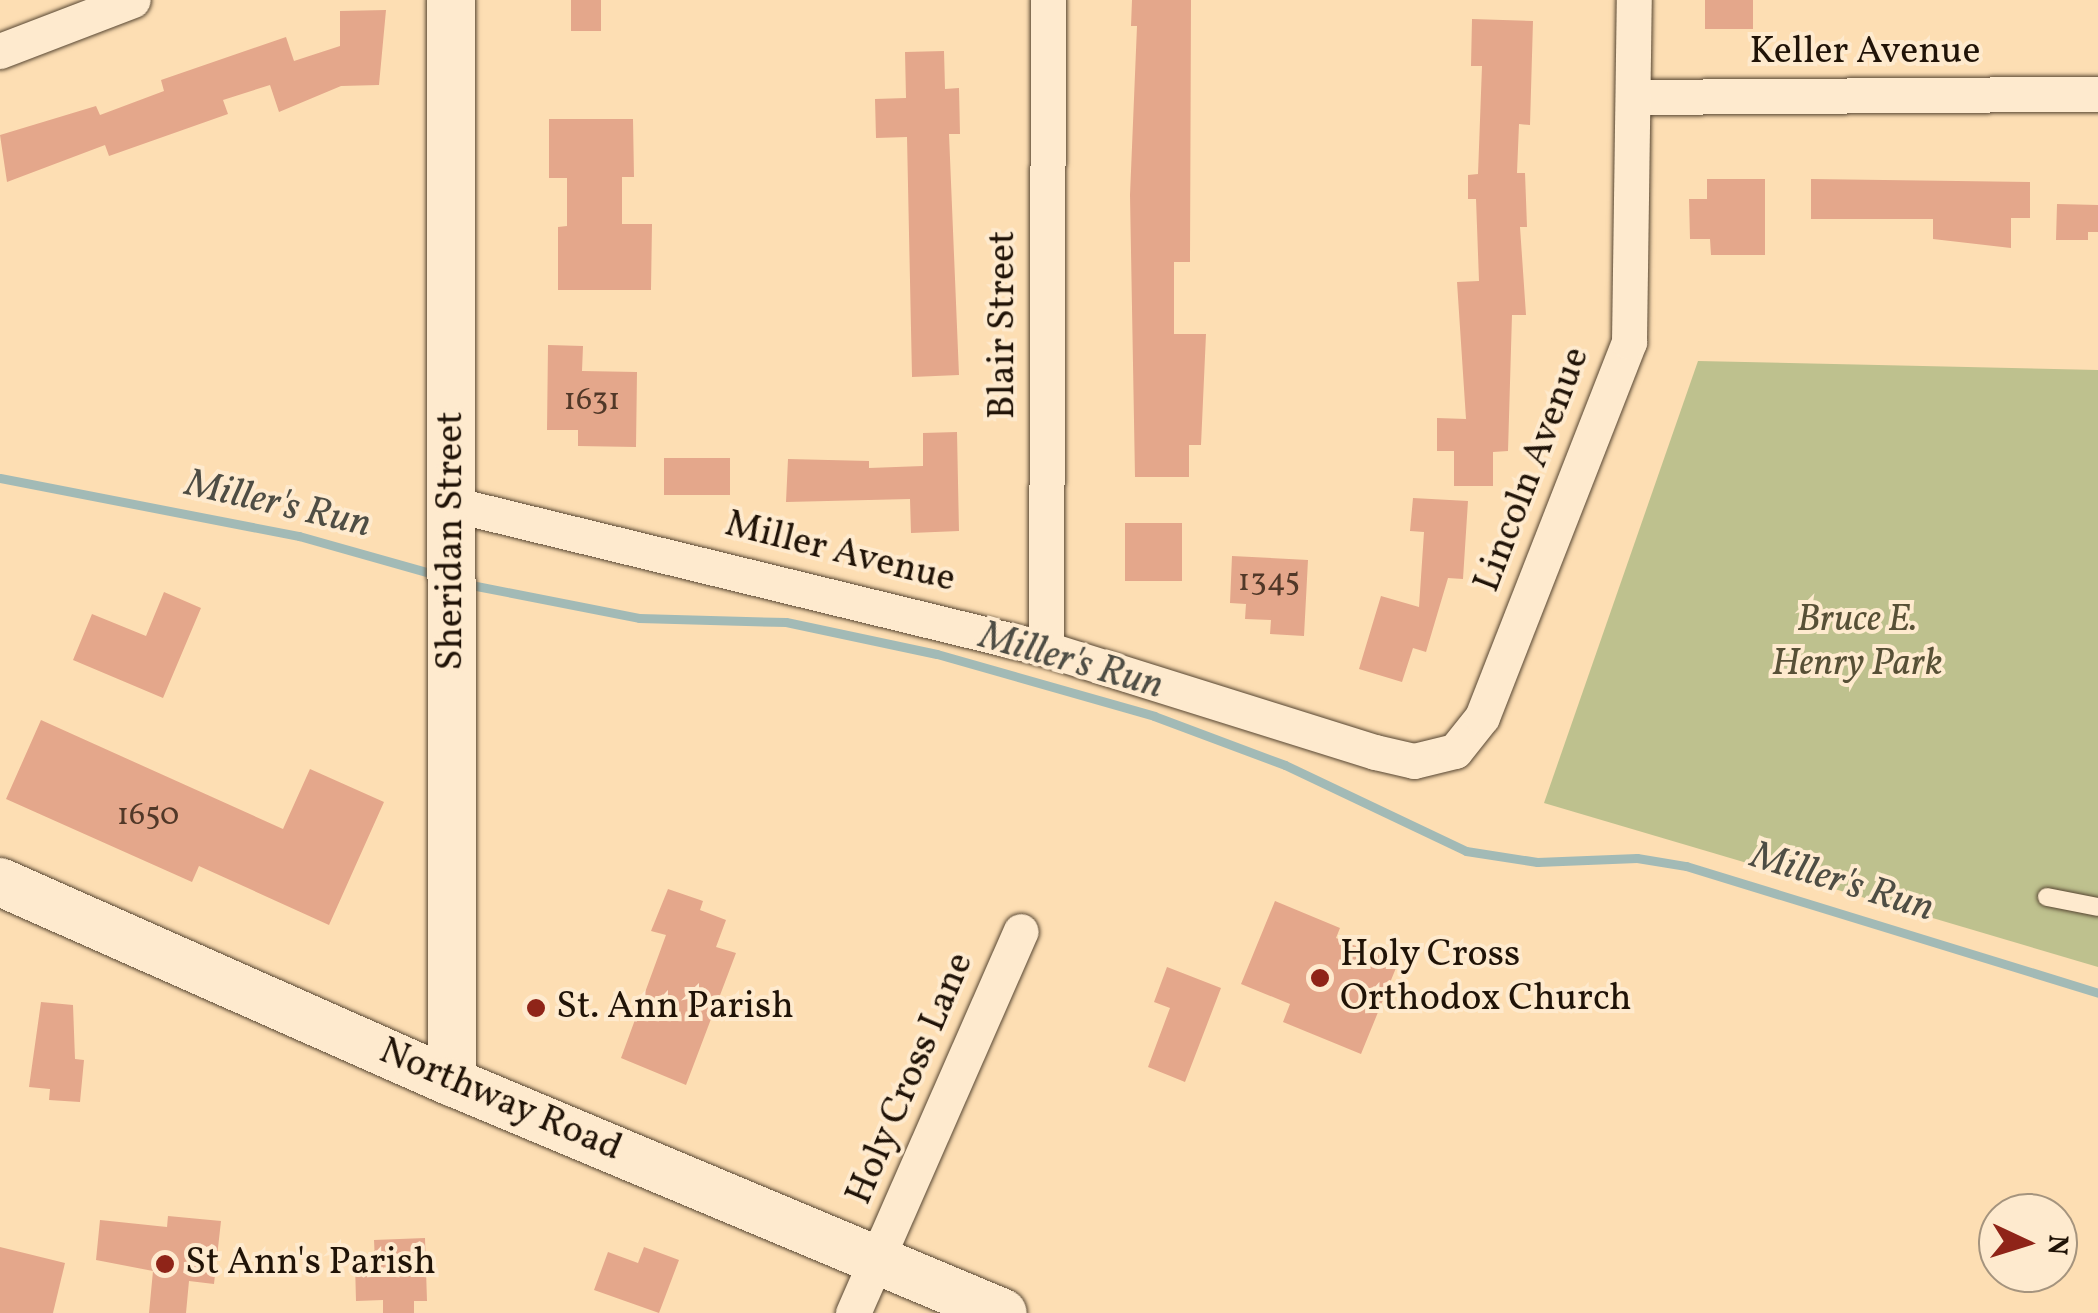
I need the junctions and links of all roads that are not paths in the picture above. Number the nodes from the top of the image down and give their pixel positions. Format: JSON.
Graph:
{"nodes":[{"id":1,"x":134,"y":0,"type":"edge"},
{"id":2,"x":451,"y":0,"type":"edge"},
{"id":3,"x":1048,"y":0,"type":"edge"},
{"id":4,"x":1634,"y":0,"type":"edge"},
{"id":5,"x":0,"y":51,"type":"edge"},
{"id":6,"x":2098,"y":94,"type":"edge"},
{"id":7,"x":1633,"y":97,"type":"junction"},
{"id":8,"x":452,"y":526,"type":"junction"},
{"id":9,"x":1046,"y":649,"type":"junction"},
{"id":10,"x":1434,"y":760,"type":"joint"},
{"id":11,"x":0,"y":882,"type":"edge"},
{"id":12,"x":2048,"y":897,"type":"dead end"},
{"id":13,"x":2098,"y":907,"type":"edge"},
{"id":14,"x":1022,"y":931,"type":"dead end"},
{"id":15,"x":452,"y":1082,"type":"junction"},
{"id":16,"x":880,"y":1260,"type":"junction"},
{"id":17,"x":853,"y":1313,"type":"edge"},
{"id":18,"x":1003,"y":1313,"type":"edge"}],
"edges":[{"from":1,"to":5,"type":"street"},
{"from":2,"to":8,"type":"street","name":"Sheridan Street"},
{"from":3,"to":9,"type":"street","name":"Blair Street"},
{"from":4,"to":7,"type":"street","name":"Lincoln Avenue"},
{"from":6,"to":7,"type":"street","name":"Keller Avenue"},
{"from":7,"to":10,"type":"street","name":"Lincoln Avenue"},
{"from":8,"to":9,"type":"street","name":"Miller Avenue"},
{"from":8,"to":15,"type":"street","name":"Sheridan Street"},
{"from":9,"to":10,"type":"street","name":"Miller Avenue"},
{"from":11,"to":15,"type":"street","name":"Northway Road"},
{"from":12,"to":13,"type":"lane"},
{"from":14,"to":16,"type":"street","name":"Holy Cross Lane"},
{"from":15,"to":16,"type":"street","name":"Northway Road"},
{"from":16,"to":17,"type":"street"},
{"from":16,"to":18,"type":"street","name":"Northway Road"}]}
